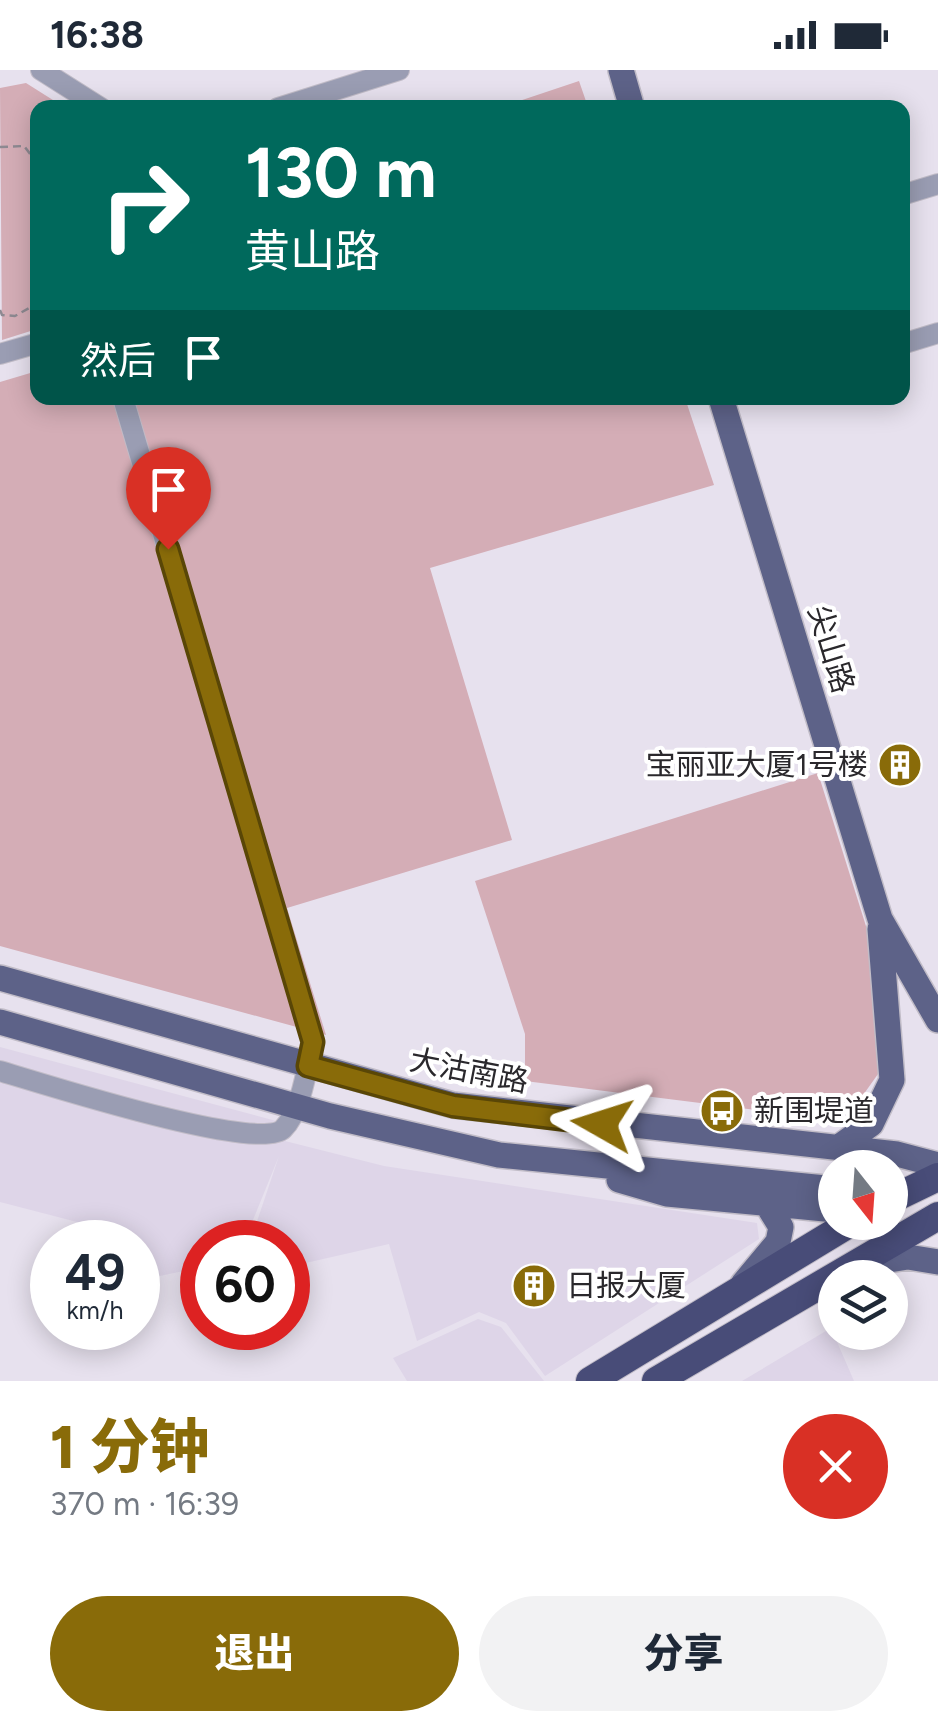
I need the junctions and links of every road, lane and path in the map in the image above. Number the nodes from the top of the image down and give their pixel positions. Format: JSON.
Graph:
{"nodes":[{"id":1,"x":41,"y":70,"type":"edge"},
{"id":2,"x":399,"y":70,"type":"edge"},
{"id":3,"x":620,"y":70,"type":"edge"},
{"id":4,"x":88,"y":100,"type":"edge"},
{"id":5,"x":303,"y":100,"type":"edge"},
{"id":6,"x":629,"y":100,"type":"edge"},
{"id":7,"x":0,"y":148,"type":"edge"},
{"id":8,"x":30,"y":154,"type":"edge"},
{"id":9,"x":938,"y":184,"type":"edge"},
{"id":10,"x":910,"y":192,"type":"edge"},
{"id":11,"x":30,"y":308,"type":"edge"},
{"id":12,"x":0,"y":310,"type":"edge"},
{"id":13,"x":938,"y":334,"type":"edge"},
{"id":14,"x":910,"y":342,"type":"edge"},
{"id":15,"x":30,"y":345,"type":"edge"},
{"id":16,"x":0,"y":354,"type":"edge"},
{"id":17,"x":125,"y":405,"type":"edge"},
{"id":18,"x":726,"y":405,"type":"edge"},
{"id":19,"x":880,"y":920,"type":"junction"},
{"id":20,"x":0,"y":978,"type":"edge"},
{"id":21,"x":938,"y":1020,"type":"edge"},
{"id":22,"x":0,"y":1022,"type":"edge"},
{"id":23,"x":308,"y":1066,"type":"junction"},
{"id":24,"x":0,"y":1072,"type":"edge"},
{"id":25,"x":295,"y":1106,"type":"junction"},
{"id":26,"x":839,"y":1147,"type":"junction"},
{"id":27,"x":566,"y":1165,"type":"junction"},
{"id":28,"x":938,"y":1165,"type":"edge"},
{"id":29,"x":938,"y":1177,"type":"edge"},
{"id":30,"x":818,"y":1187,"type":"edge"},
{"id":31,"x":908,"y":1189,"type":"edge"},
{"id":32,"x":908,"y":1198,"type":"edge"},
{"id":33,"x":768,"y":1206,"type":"junction"},
{"id":34,"x":818,"y":1209,"type":"edge"},
{"id":35,"x":938,"y":1214,"type":"edge"},
{"id":36,"x":822,"y":1240,"type":"edge"},
{"id":37,"x":860,"y":1260,"type":"edge"},
{"id":38,"x":878,"y":1260,"type":"edge"},
{"id":39,"x":938,"y":1262,"type":"edge"},
{"id":40,"x":818,"y":1285,"type":"edge"},
{"id":41,"x":734,"y":1294,"type":"junction"},
{"id":42,"x":590,"y":1381,"type":"edge"},
{"id":43,"x":656,"y":1381,"type":"edge"}],
"edges":[{"from":1,"to":4,"type":"street"},
{"from":2,"to":5,"type":"street"},
{"from":3,"to":6,"type":"main road"},
{"from":7,"to":8,"type":"path"},
{"from":9,"to":10,"type":"street"},
{"from":11,"to":12,"type":"path"},
{"from":13,"to":14,"type":"street"},
{"from":15,"to":16,"type":"street"},
{"from":17,"to":23,"type":"street"},
{"from":18,"to":19,"type":"main road","name":"尖山路"},
{"from":19,"to":21,"type":"main road","name":"尖山路"},
{"from":19,"to":26,"type":"main road","name":"尖山路"},
{"from":20,"to":23,"type":"main road","name":"大沽南路"},
{"from":22,"to":25,"type":"main road"},
{"from":23,"to":25,"type":"street"},
{"from":23,"to":26,"type":"main road","name":"大沽南路"},
{"from":24,"to":25,"type":"street"},
{"from":25,"to":27,"type":"main road"},
{"from":26,"to":28,"type":"main road","name":"大沽南路"},
{"from":27,"to":30,"type":"main road"},
{"from":27,"to":33,"type":"main road"},
{"from":29,"to":31,"type":"highway"},
{"from":32,"to":35,"type":"main road"},
{"from":33,"to":34,"type":"main road"},
{"from":33,"to":41,"type":"main road"},
{"from":35,"to":37,"type":"highway"},
{"from":36,"to":41,"type":"highway"},
{"from":38,"to":39,"type":"main road"},
{"from":40,"to":43,"type":"highway"},
{"from":41,"to":42,"type":"highway"}]}
